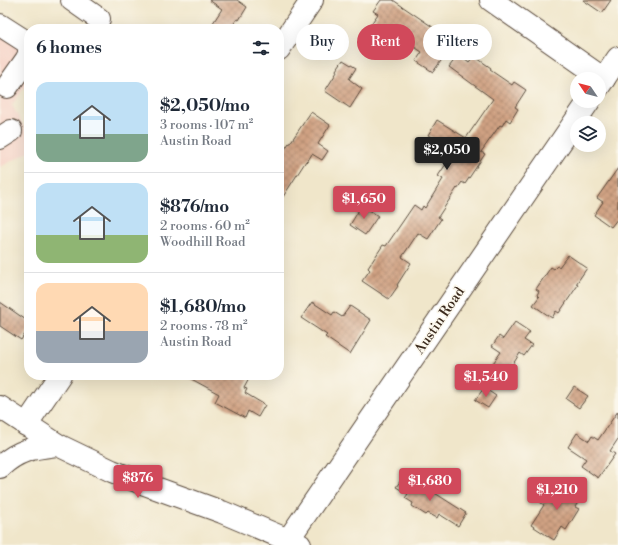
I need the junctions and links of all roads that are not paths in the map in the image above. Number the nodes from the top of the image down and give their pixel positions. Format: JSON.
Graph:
{"nodes":[{"id":1,"x":72,"y":0,"type":"edge"},
{"id":2,"x":312,"y":0,"type":"edge"},
{"id":3,"x":491,"y":0,"type":"edge"},
{"id":4,"x":99,"y":19,"type":"dead end"},
{"id":5,"x":0,"y":25,"type":"edge"},
{"id":6,"x":24,"y":40,"type":"edge"},
{"id":7,"x":284,"y":42,"type":"edge"},
{"id":8,"x":618,"y":58,"type":"edge"},
{"id":9,"x":24,"y":63,"type":"edge"},
{"id":10,"x":586,"y":72,"type":"edge"},
{"id":11,"x":606,"y":76,"type":"edge"},
{"id":12,"x":7,"y":88,"type":"dead end"},
{"id":13,"x":584,"y":108,"type":"edge"},
{"id":14,"x":57,"y":380,"type":"edge"},
{"id":15,"x":0,"y":407,"type":"edge"},
{"id":16,"x":26,"y":425,"type":"junction"},
{"id":17,"x":58,"y":445,"type":"junction"},
{"id":18,"x":0,"y":467,"type":"edge"},
{"id":19,"x":294,"y":542,"type":"edge"}],
"edges":[{"from":1,"to":4,"type":"street"},
{"from":2,"to":7,"type":"street"},
{"from":3,"to":10,"type":"street"},
{"from":5,"to":6,"type":"street"},
{"from":8,"to":11,"type":"street"},
{"from":9,"to":12,"type":"street"},
{"from":13,"to":19,"type":"street","name":"Austin Road"},
{"from":14,"to":16,"type":"street"},
{"from":15,"to":16,"type":"street"},
{"from":16,"to":17,"type":"street"},
{"from":17,"to":18,"type":"street"},
{"from":17,"to":19,"type":"street"}]}
